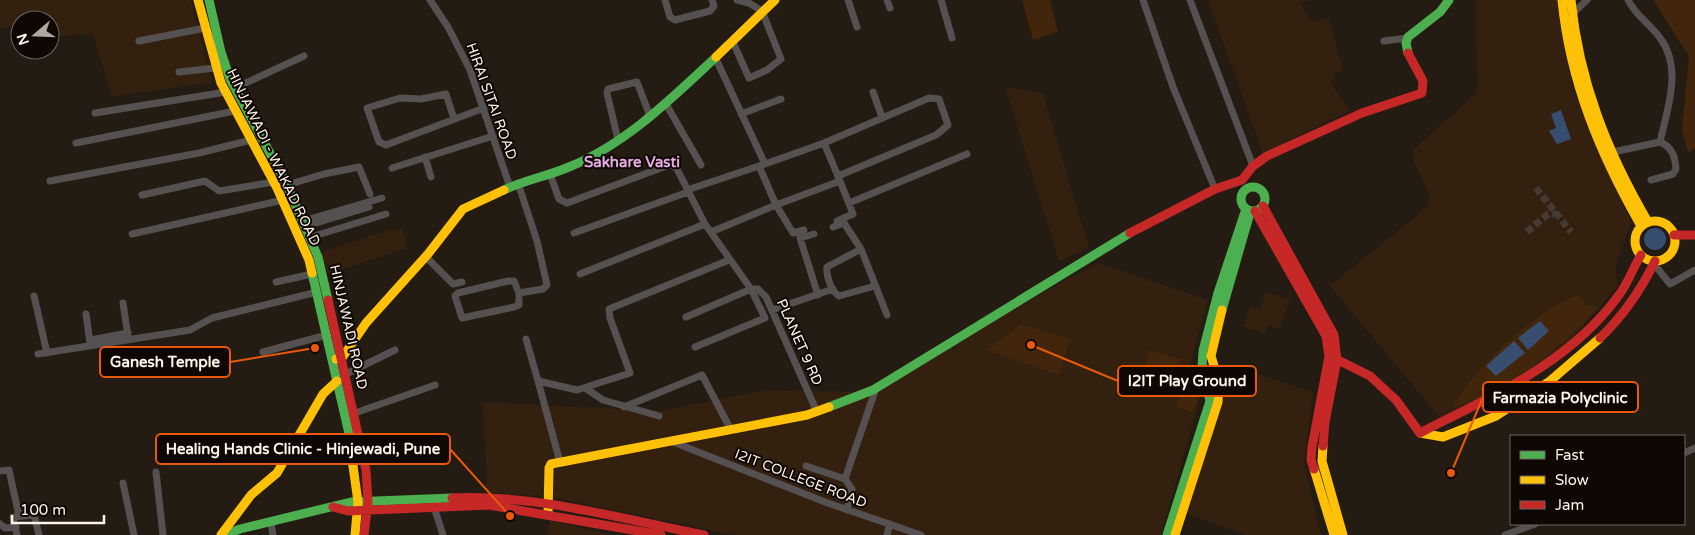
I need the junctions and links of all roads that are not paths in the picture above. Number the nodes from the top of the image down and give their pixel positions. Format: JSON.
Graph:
{"nodes":[{"id":1,"x":198,"y":0,"type":"edge"},
{"id":2,"x":210,"y":0,"type":"edge"},
{"id":3,"x":430,"y":0,"type":"edge"},
{"id":4,"x":665,"y":0,"type":"edge"},
{"id":5,"x":712,"y":0,"type":"edge"},
{"id":6,"x":737,"y":0,"type":"edge"},
{"id":7,"x":775,"y":0,"type":"edge"},
{"id":8,"x":848,"y":0,"type":"edge"},
{"id":9,"x":887,"y":0,"type":"edge"},
{"id":10,"x":941,"y":0,"type":"edge"},
{"id":11,"x":1143,"y":0,"type":"edge"},
{"id":12,"x":1190,"y":0,"type":"edge"},
{"id":13,"x":1449,"y":0,"type":"edge"},
{"id":14,"x":1562,"y":0,"type":"edge"},
{"id":15,"x":1570,"y":0,"type":"edge"},
{"id":16,"x":1587,"y":0,"type":"edge"},
{"id":17,"x":1628,"y":0,"type":"edge"},
{"id":18,"x":890,"y":8,"type":"dead end"},
{"id":19,"x":762,"y":11,"type":"junction"},
{"id":20,"x":1572,"y":15,"type":"junction"},
{"id":21,"x":857,"y":27,"type":"dead end"},
{"id":22,"x":205,"y":28,"type":"junction"},
{"id":23,"x":952,"y":38,"type":"dead end"},
{"id":24,"x":1407,"y":38,"type":"junction"},
{"id":25,"x":732,"y":40,"type":"junction"},
{"id":26,"x":139,"y":41,"type":"dead end"},
{"id":27,"x":1384,"y":41,"type":"dead end"},
{"id":28,"x":304,"y":56,"type":"dead end"},
{"id":29,"x":714,"y":57,"type":"junction"},
{"id":30,"x":214,"y":68,"type":"junction"},
{"id":31,"x":179,"y":72,"type":"dead end"},
{"id":32,"x":1579,"y":73,"type":"junction"},
{"id":33,"x":235,"y":88,"type":"junction"},
{"id":34,"x":226,"y":92,"type":"junction"},
{"id":35,"x":873,"y":92,"type":"dead end"},
{"id":36,"x":781,"y":99,"type":"dead end"},
{"id":37,"x":666,"y":104,"type":"junction"},
{"id":38,"x":484,"y":108,"type":"junction"},
{"id":39,"x":236,"y":111,"type":"junction"},
{"id":40,"x":95,"y":113,"type":"dead end"},
{"id":41,"x":742,"y":114,"type":"junction"},
{"id":42,"x":650,"y":116,"type":"junction"},
{"id":43,"x":882,"y":117,"type":"junction"},
{"id":44,"x":454,"y":119,"type":"junction"},
{"id":45,"x":493,"y":136,"type":"junction"},
{"id":46,"x":250,"y":140,"type":"junction"},
{"id":47,"x":618,"y":140,"type":"junction"},
{"id":48,"x":1660,"y":142,"type":"junction"},
{"id":49,"x":76,"y":143,"type":"dead end"},
{"id":50,"x":824,"y":143,"type":"junction"},
{"id":51,"x":1612,"y":152,"type":"junction"},
{"id":52,"x":967,"y":154,"type":"dead end"},
{"id":53,"x":424,"y":156,"type":"junction"},
{"id":54,"x":701,"y":165,"type":"dead end"},
{"id":55,"x":762,"y":165,"type":"junction"},
{"id":56,"x":1253,"y":166,"type":"junction"},
{"id":57,"x":392,"y":168,"type":"dead end"},
{"id":58,"x":550,"y":174,"type":"junction"},
{"id":59,"x":431,"y":177,"type":"dead end"},
{"id":60,"x":839,"y":179,"type":"junction"},
{"id":61,"x":1651,"y":180,"type":"dead end"},
{"id":62,"x":50,"y":181,"type":"dead end"},
{"id":63,"x":274,"y":182,"type":"junction"},
{"id":64,"x":287,"y":184,"type":"junction"},
{"id":65,"x":1244,"y":184,"type":"junction"},
{"id":66,"x":514,"y":185,"type":"junction"},
{"id":67,"x":1215,"y":189,"type":"junction"},
{"id":68,"x":688,"y":191,"type":"junction"},
{"id":69,"x":370,"y":194,"type":"dead end"},
{"id":70,"x":142,"y":195,"type":"dead end"},
{"id":71,"x":382,"y":198,"type":"dead end"},
{"id":72,"x":283,"y":200,"type":"junction"},
{"id":73,"x":849,"y":203,"type":"junction"},
{"id":74,"x":776,"y":205,"type":"junction"},
{"id":75,"x":370,"y":207,"type":"dead end"},
{"id":76,"x":1254,"y":209,"type":"junction"},
{"id":77,"x":386,"y":214,"type":"dead end"},
{"id":78,"x":305,"y":224,"type":"junction"},
{"id":79,"x":704,"y":224,"type":"junction"},
{"id":80,"x":1644,"y":224,"type":"junction"},
{"id":81,"x":804,"y":230,"type":"dead end"},
{"id":82,"x":711,"y":232,"type":"junction"},
{"id":83,"x":574,"y":233,"type":"dead end"},
{"id":84,"x":132,"y":234,"type":"dead end"},
{"id":85,"x":814,"y":234,"type":"dead end"},
{"id":86,"x":1695,"y":235,"type":"edge"},
{"id":87,"x":311,"y":237,"type":"junction"},
{"id":88,"x":1674,"y":238,"type":"junction"},
{"id":89,"x":1695,"y":240,"type":"edge"},
{"id":90,"x":861,"y":250,"type":"junction"},
{"id":91,"x":1641,"y":255,"type":"junction"},
{"id":92,"x":426,"y":257,"type":"junction"},
{"id":93,"x":729,"y":260,"type":"junction"},
{"id":94,"x":1655,"y":262,"type":"junction"},
{"id":95,"x":1695,"y":270,"type":"edge"},
{"id":96,"x":312,"y":274,"type":"junction"},
{"id":97,"x":580,"y":274,"type":"dead end"},
{"id":98,"x":276,"y":282,"type":"dead end"},
{"id":99,"x":462,"y":282,"type":"dead end"},
{"id":100,"x":875,"y":286,"type":"junction"},
{"id":101,"x":751,"y":289,"type":"junction"},
{"id":102,"x":833,"y":289,"type":"junction"},
{"id":103,"x":317,"y":292,"type":"junction"},
{"id":104,"x":520,"y":293,"type":"junction"},
{"id":105,"x":818,"y":295,"type":"junction"},
{"id":106,"x":34,"y":296,"type":"dead end"},
{"id":107,"x":123,"y":303,"type":"dead end"},
{"id":108,"x":768,"y":303,"type":"junction"},
{"id":109,"x":760,"y":304,"type":"junction"},
{"id":110,"x":772,"y":310,"type":"junction"},
{"id":111,"x":86,"y":314,"type":"dead end"},
{"id":112,"x":887,"y":315,"type":"dead end"},
{"id":113,"x":686,"y":317,"type":"dead end"},
{"id":114,"x":129,"y":335,"type":"junction"},
{"id":115,"x":327,"y":335,"type":"junction"},
{"id":116,"x":526,"y":339,"type":"dead end"},
{"id":117,"x":90,"y":343,"type":"junction"},
{"id":118,"x":695,"y":347,"type":"dead end"},
{"id":119,"x":394,"y":350,"type":"dead end"},
{"id":120,"x":263,"y":352,"type":"dead end"},
{"id":121,"x":47,"y":353,"type":"junction"},
{"id":122,"x":38,"y":354,"type":"dead end"},
{"id":123,"x":342,"y":358,"type":"junction"},
{"id":124,"x":1333,"y":358,"type":"junction"},
{"id":125,"x":332,"y":360,"type":"junction"},
{"id":126,"x":346,"y":374,"type":"junction"},
{"id":127,"x":337,"y":381,"type":"junction"},
{"id":128,"x":538,"y":381,"type":"junction"},
{"id":129,"x":435,"y":385,"type":"dead end"},
{"id":130,"x":585,"y":388,"type":"junction"},
{"id":131,"x":876,"y":388,"type":"junction"},
{"id":132,"x":624,"y":407,"type":"junction"},
{"id":133,"x":818,"y":412,"type":"junction"},
{"id":134,"x":354,"y":413,"type":"junction"},
{"id":135,"x":659,"y":416,"type":"dead end"},
{"id":136,"x":731,"y":430,"type":"junction"},
{"id":137,"x":1420,"y":433,"type":"junction"},
{"id":138,"x":673,"y":442,"type":"junction"},
{"id":139,"x":560,"y":462,"type":"junction"},
{"id":140,"x":806,"y":466,"type":"dead end"},
{"id":141,"x":0,"y":471,"type":"edge"},
{"id":142,"x":156,"y":472,"type":"dead end"},
{"id":143,"x":845,"y":479,"type":"junction"},
{"id":144,"x":123,"y":483,"type":"dead end"},
{"id":145,"x":432,"y":497,"type":"junction"},
{"id":146,"x":548,"y":504,"type":"junction"},
{"id":147,"x":363,"y":506,"type":"junction"},
{"id":148,"x":433,"y":508,"type":"junction"},
{"id":149,"x":848,"y":510,"type":"junction"},
{"id":150,"x":548,"y":514,"type":"junction"},
{"id":151,"x":19,"y":516,"type":"junction"},
{"id":152,"x":271,"y":522,"type":"junction"},
{"id":153,"x":0,"y":524,"type":"edge"},
{"id":154,"x":890,"y":524,"type":"junction"},
{"id":155,"x":1532,"y":525,"type":"edge"},
{"id":156,"x":16,"y":531,"type":"edge"},
{"id":157,"x":39,"y":535,"type":"edge"},
{"id":158,"x":134,"y":535,"type":"edge"},
{"id":159,"x":163,"y":535,"type":"edge"},
{"id":160,"x":223,"y":535,"type":"edge"},
{"id":161,"x":273,"y":535,"type":"edge"},
{"id":162,"x":355,"y":535,"type":"edge"},
{"id":163,"x":364,"y":535,"type":"edge"},
{"id":164,"x":443,"y":535,"type":"edge"},
{"id":165,"x":661,"y":535,"type":"edge"},
{"id":166,"x":704,"y":535,"type":"edge"},
{"id":167,"x":886,"y":535,"type":"edge"},
{"id":168,"x":921,"y":535,"type":"edge"},
{"id":169,"x":1167,"y":535,"type":"edge"},
{"id":170,"x":1175,"y":535,"type":"edge"},
{"id":171,"x":1334,"y":535,"type":"edge"},
{"id":172,"x":1343,"y":535,"type":"edge"},
{"id":173,"x":1504,"y":535,"type":"edge"}],
"edges":[{"from":1,"to":22,"type":"street","name":"HINJAWADI - WAKAD ROAD"},
{"from":2,"to":33,"type":"street","name":"HINJAWADI ROAD"},
{"from":3,"to":38,"type":"street","name":"HIRAI SITAI ROAD"},
{"from":4,"to":5,"type":"street"},
{"from":6,"to":19,"type":"street"},
{"from":7,"to":19,"type":"street"},
{"from":8,"to":21,"type":"street"},
{"from":9,"to":18,"type":"street"},
{"from":10,"to":23,"type":"street"},
{"from":11,"to":67,"type":"street"},
{"from":12,"to":56,"type":"street"},
{"from":13,"to":24,"type":"street"},
{"from":14,"to":32,"type":"street"},
{"from":15,"to":20,"type":"street"},
{"from":16,"to":20,"type":"street"},
{"from":17,"to":48,"type":"street"},
{"from":19,"to":25,"type":"street"},
{"from":19,"to":25,"type":"street"},
{"from":20,"to":32,"type":"street"},
{"from":22,"to":26,"type":"street"},
{"from":22,"to":30,"type":"street","name":"HINJAWADI - WAKAD ROAD"},
{"from":24,"to":27,"type":"street"},
{"from":24,"to":56,"type":"street"},
{"from":25,"to":29,"type":"street"},
{"from":28,"to":33,"type":"street"},
{"from":29,"to":37,"type":"street"},
{"from":29,"to":41,"type":"street"},
{"from":30,"to":31,"type":"street"},
{"from":30,"to":34,"type":"street","name":"HINJAWADI - WAKAD ROAD"},
{"from":32,"to":51,"type":"street"},
{"from":32,"to":80,"type":"street"},
{"from":33,"to":64,"type":"street","name":"HINJAWADI ROAD"},
{"from":34,"to":39,"type":"street","name":"HINJAWADI - WAKAD ROAD"},
{"from":34,"to":40,"type":"street"},
{"from":35,"to":43,"type":"street"},
{"from":36,"to":41,"type":"street"},
{"from":37,"to":42,"type":"street"},
{"from":37,"to":54,"type":"street"},
{"from":38,"to":44,"type":"street"},
{"from":38,"to":45,"type":"street","name":"HIRAI SITAI ROAD"},
{"from":39,"to":46,"type":"street","name":"HINJAWADI - WAKAD ROAD"},
{"from":39,"to":49,"type":"street"},
{"from":41,"to":55,"type":"street"},
{"from":42,"to":47,"type":"street"},
{"from":42,"to":47,"type":"street"},
{"from":43,"to":50,"type":"street"},
{"from":43,"to":60,"type":"street"},
{"from":44,"to":44,"type":"street"},
{"from":45,"to":53,"type":"street"},
{"from":45,"to":66,"type":"street","name":"HIRAI SITAI ROAD"},
{"from":46,"to":62,"type":"street"},
{"from":46,"to":63,"type":"street","name":"HINJAWADI - WAKAD ROAD"},
{"from":47,"to":58,"type":"street"},
{"from":48,"to":51,"type":"street"},
{"from":48,"to":61,"type":"street"},
{"from":50,"to":55,"type":"street"},
{"from":50,"to":60,"type":"street"},
{"from":51,"to":80,"type":"street"},
{"from":52,"to":73,"type":"street"},
{"from":53,"to":57,"type":"street"},
{"from":53,"to":59,"type":"street"},
{"from":55,"to":68,"type":"street"},
{"from":55,"to":74,"type":"street"},
{"from":56,"to":65,"type":"street"},
{"from":58,"to":66,"type":"street"},
{"from":58,"to":68,"type":"street","name":"PLANET 9 RD"},
{"from":60,"to":73,"type":"street"},
{"from":60,"to":74,"type":"street"},
{"from":63,"to":70,"type":"street"},
{"from":63,"to":72,"type":"street","name":"HINJAWADI - WAKAD ROAD"},
{"from":64,"to":69,"type":"street"},
{"from":64,"to":78,"type":"street","name":"HINJAWADI ROAD"},
{"from":65,"to":67,"type":"street"},
{"from":65,"to":76,"type":"street"},
{"from":65,"to":76,"type":"street"},
{"from":66,"to":92,"type":"street"},
{"from":66,"to":104,"type":"street","name":"HIRAI SITAI ROAD"},
{"from":67,"to":131,"type":"street"},
{"from":68,"to":79,"type":"street","name":"PLANET 9 RD"},
{"from":68,"to":83,"type":"street"},
{"from":71,"to":78,"type":"street"},
{"from":72,"to":84,"type":"street"},
{"from":72,"to":96,"type":"street","name":"HINJAWADI - WAKAD ROAD"},
{"from":73,"to":90,"type":"street"},
{"from":74,"to":81,"type":"street"},
{"from":74,"to":82,"type":"street"},
{"from":75,"to":78,"type":"street"},
{"from":76,"to":124,"type":"street"},
{"from":76,"to":169,"type":"street"},
{"from":76,"to":170,"type":"street"},
{"from":77,"to":87,"type":"street"},
{"from":78,"to":87,"type":"street","name":"HINJAWADI ROAD"},
{"from":79,"to":82,"type":"street","name":"PLANET 9 RD"},
{"from":79,"to":97,"type":"street"},
{"from":80,"to":88,"type":"street"},
{"from":80,"to":91,"type":"street"},
{"from":82,"to":93,"type":"street","name":"PLANET 9 RD"},
{"from":85,"to":105,"type":"street"},
{"from":86,"to":88,"type":"street"},
{"from":87,"to":123,"type":"street","name":"HINJAWADI ROAD"},
{"from":88,"to":89,"type":"street"},
{"from":88,"to":94,"type":"street"},
{"from":90,"to":100,"type":"street"},
{"from":90,"to":102,"type":"street"},
{"from":91,"to":94,"type":"street"},
{"from":91,"to":137,"type":"street"},
{"from":92,"to":99,"type":"street"},
{"from":92,"to":123,"type":"street"},
{"from":93,"to":101,"type":"street","name":"PLANET 9 RD"},
{"from":93,"to":130,"type":"street"},
{"from":94,"to":95,"type":"street"},
{"from":94,"to":137,"type":"street"},
{"from":96,"to":98,"type":"street"},
{"from":96,"to":103,"type":"street","name":"HINJAWADI - WAKAD ROAD"},
{"from":100,"to":102,"type":"street"},
{"from":100,"to":112,"type":"street"},
{"from":101,"to":108,"type":"street","name":"PLANET 9 RD"},
{"from":101,"to":109,"type":"street"},
{"from":101,"to":113,"type":"street"},
{"from":102,"to":105,"type":"street"},
{"from":103,"to":114,"type":"street"},
{"from":103,"to":115,"type":"street","name":"HINJAWADI - WAKAD ROAD"},
{"from":104,"to":104,"type":"street"},
{"from":105,"to":110,"type":"street"},
{"from":106,"to":121,"type":"street"},
{"from":107,"to":114,"type":"street"},
{"from":108,"to":109,"type":"street"},
{"from":108,"to":110,"type":"street","name":"PLANET 9 RD"},
{"from":109,"to":118,"type":"street"},
{"from":110,"to":133,"type":"street","name":"PLANET 9 RD"},
{"from":111,"to":117,"type":"street"},
{"from":114,"to":117,"type":"street"},
{"from":115,"to":120,"type":"street"},
{"from":115,"to":125,"type":"street","name":"HINJAWADI - WAKAD ROAD"},
{"from":116,"to":128,"type":"street"},
{"from":117,"to":121,"type":"street"},
{"from":119,"to":126,"type":"street"},
{"from":121,"to":122,"type":"street"},
{"from":123,"to":125,"type":"street"},
{"from":123,"to":126,"type":"street","name":"HINJAWADI ROAD"},
{"from":124,"to":137,"type":"street"},
{"from":124,"to":171,"type":"street"},
{"from":124,"to":172,"type":"street"},
{"from":125,"to":127,"type":"street","name":"HINJAWADI - WAKAD ROAD"},
{"from":126,"to":134,"type":"street","name":"HINJAWADI ROAD"},
{"from":127,"to":147,"type":"street","name":"HINJAWADI - WAKAD ROAD"},
{"from":127,"to":160,"type":"street"},
{"from":128,"to":130,"type":"street"},
{"from":128,"to":139,"type":"street"},
{"from":129,"to":134,"type":"street"},
{"from":130,"to":132,"type":"street"},
{"from":131,"to":133,"type":"street"},
{"from":131,"to":143,"type":"street"},
{"from":132,"to":135,"type":"street"},
{"from":132,"to":136,"type":"street"},
{"from":133,"to":136,"type":"street"},
{"from":134,"to":147,"type":"street","name":"HINJAWADI ROAD"},
{"from":136,"to":138,"type":"street"},
{"from":138,"to":139,"type":"street"},
{"from":138,"to":149,"type":"street","name":"I2IT COLLEGE ROAD"},
{"from":139,"to":146,"type":"street"},
{"from":140,"to":143,"type":"street"},
{"from":141,"to":151,"type":"street"},
{"from":142,"to":159,"type":"street"},
{"from":143,"to":149,"type":"street"},
{"from":144,"to":158,"type":"street"},
{"from":145,"to":146,"type":"street"},
{"from":145,"to":147,"type":"street"},
{"from":145,"to":148,"type":"street"},
{"from":146,"to":150,"type":"street"},
{"from":146,"to":166,"type":"street"},
{"from":147,"to":148,"type":"street"},
{"from":147,"to":152,"type":"street"},
{"from":147,"to":162,"type":"street"},
{"from":147,"to":163,"type":"street"},
{"from":148,"to":150,"type":"street"},
{"from":148,"to":164,"type":"street"},
{"from":149,"to":154,"type":"street","name":"I2IT COLLEGE ROAD"},
{"from":150,"to":165,"type":"street"},
{"from":151,"to":156,"type":"street"},
{"from":151,"to":157,"type":"street"},
{"from":152,"to":160,"type":"street"},
{"from":152,"to":161,"type":"street"},
{"from":153,"to":156,"type":"street"},
{"from":154,"to":167,"type":"street"},
{"from":154,"to":168,"type":"street","name":"I2IT COLLEGE ROAD"},
{"from":155,"to":173,"type":"street"}]}
